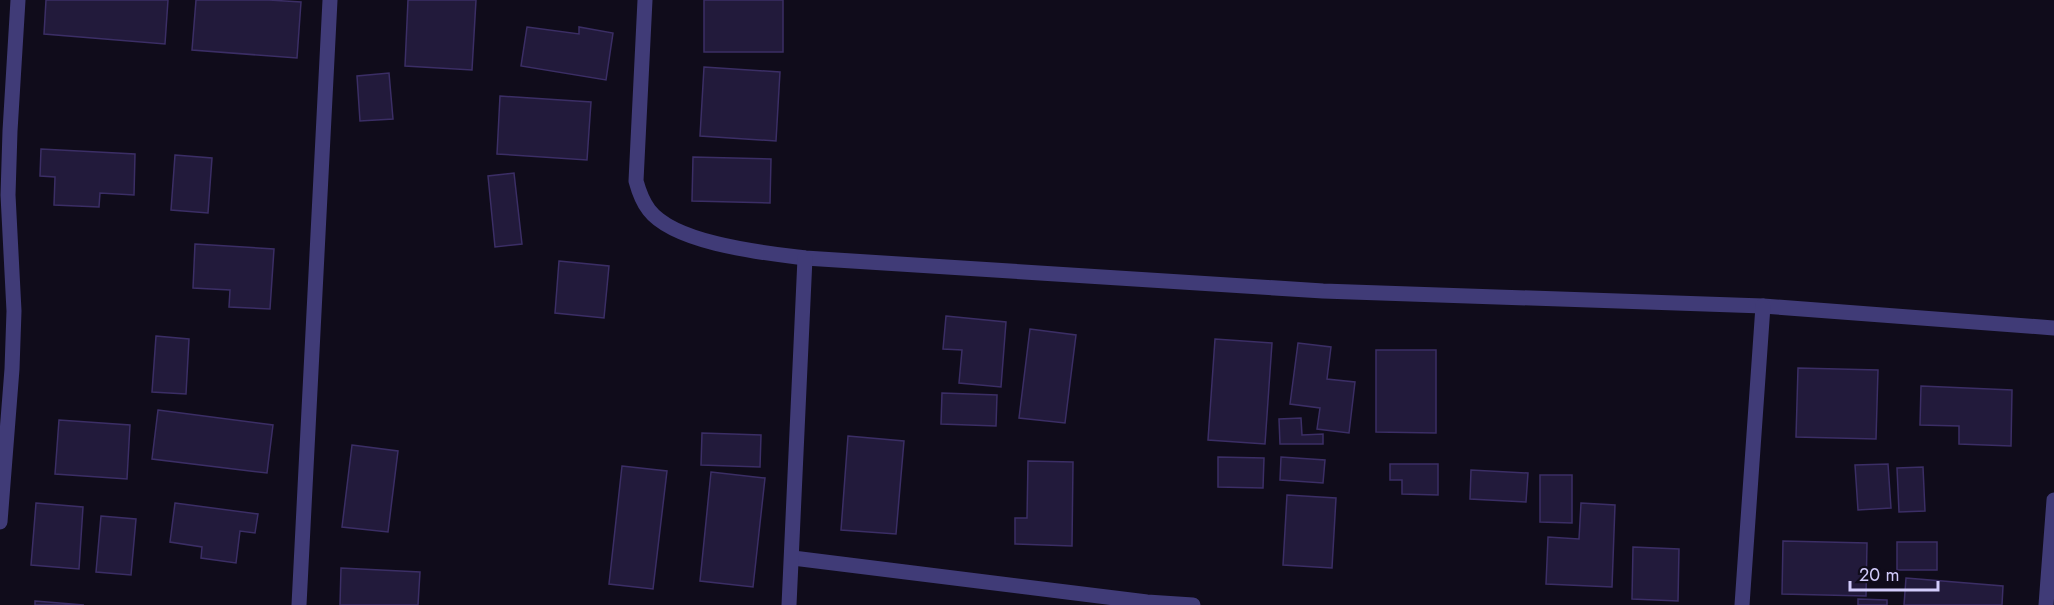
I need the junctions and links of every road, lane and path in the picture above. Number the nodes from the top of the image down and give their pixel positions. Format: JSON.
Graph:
{"nodes":[{"id":1,"x":18,"y":0,"type":"edge"},
{"id":2,"x":330,"y":0,"type":"edge"},
{"id":3,"x":645,"y":0,"type":"edge"},
{"id":4,"x":805,"y":258,"type":"junction"},
{"id":5,"x":1763,"y":306,"type":"junction"},
{"id":6,"x":2054,"y":328,"type":"edge"},
{"id":7,"x":2054,"y":500,"type":"edge"},
{"id":8,"x":0,"y":522,"type":"edge"},
{"id":9,"x":793,"y":558,"type":"junction"},
{"id":10,"x":299,"y":605,"type":"edge"},
{"id":11,"x":789,"y":605,"type":"edge"},
{"id":12,"x":1193,"y":605,"type":"edge"},
{"id":13,"x":1742,"y":605,"type":"edge"},
{"id":14,"x":2046,"y":605,"type":"edge"}],
"edges":[{"from":1,"to":8,"type":"street"},
{"from":2,"to":10,"type":"street"},
{"from":3,"to":4,"type":"street"},
{"from":4,"to":5,"type":"street"},
{"from":4,"to":9,"type":"street"},
{"from":5,"to":6,"type":"street"},
{"from":5,"to":13,"type":"street"},
{"from":7,"to":14,"type":"street"},
{"from":9,"to":11,"type":"street"},
{"from":9,"to":12,"type":"street"}]}
